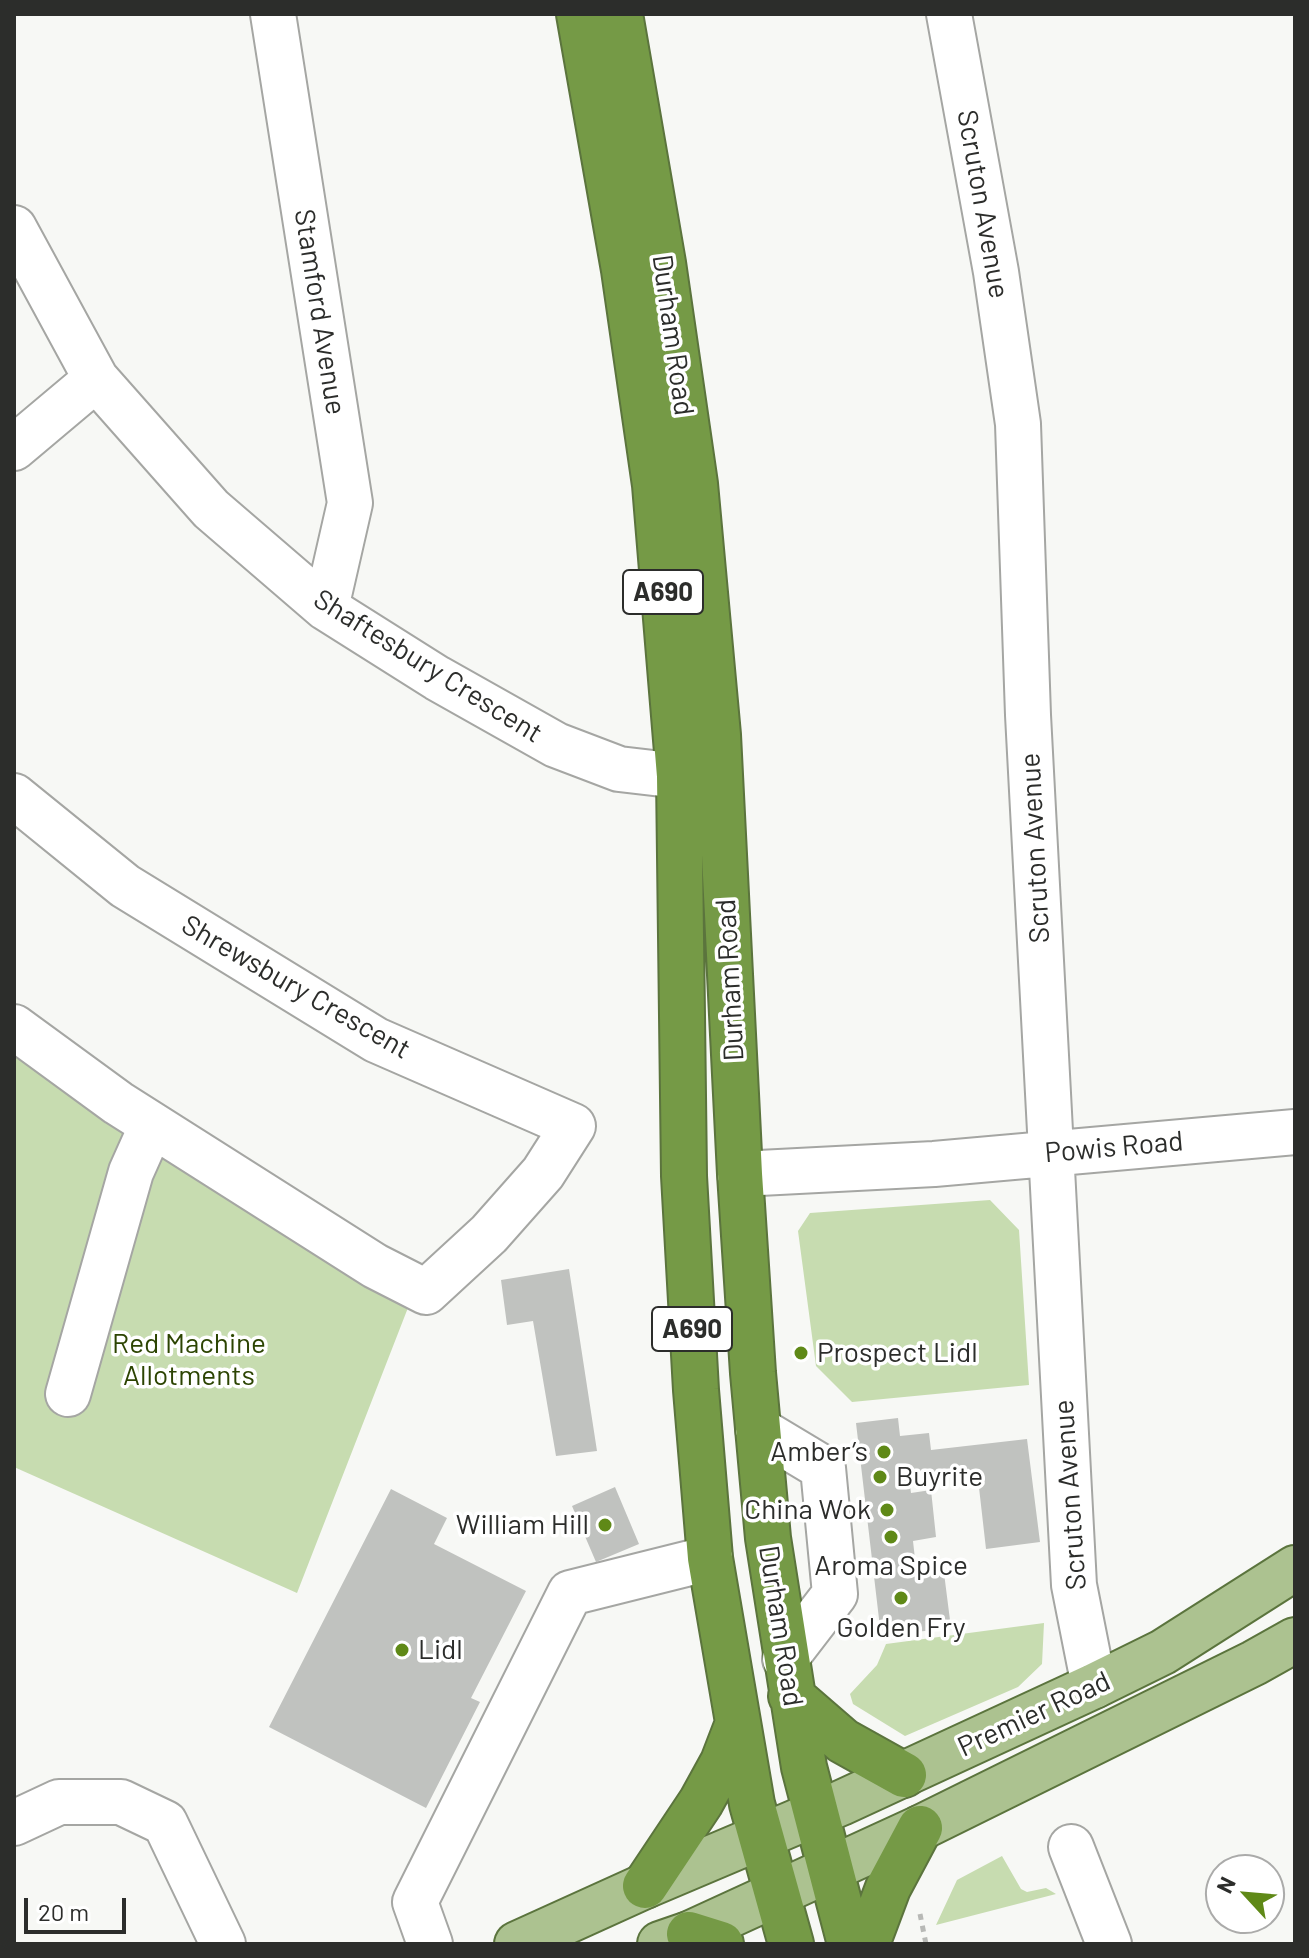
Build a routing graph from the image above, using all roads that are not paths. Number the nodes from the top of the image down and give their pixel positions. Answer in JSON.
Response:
{"nodes":[{"id":1,"x":273,"y":14,"type":"edge"},
{"id":2,"x":579,"y":14,"type":"edge"},
{"id":3,"x":620,"y":14,"type":"edge"},
{"id":4,"x":949,"y":14,"type":"edge"},
{"id":5,"x":14,"y":228,"type":"edge"},
{"id":6,"x":96,"y":379,"type":"junction"},
{"id":7,"x":14,"y":448,"type":"edge"},
{"id":8,"x":326,"y":608,"type":"junction"},
{"id":9,"x":679,"y":776,"type":"junction"},
{"id":10,"x":14,"y":796,"type":"edge"},
{"id":11,"x":14,"y":1027,"type":"edge"},
{"id":12,"x":152,"y":1125,"type":"junction"},
{"id":13,"x":1295,"y":1132,"type":"edge"},
{"id":14,"x":1050,"y":1152,"type":"junction"},
{"id":15,"x":740,"y":1174,"type":"junction"},
{"id":16,"x":684,"y":1176,"type":"junction"},
{"id":17,"x":68,"y":1394,"type":"dead end"},
{"id":18,"x":758,"y":1429,"type":"junction"},
{"id":19,"x":710,"y":1558,"type":"junction"},
{"id":20,"x":1295,"y":1568,"type":"edge"},
{"id":21,"x":1295,"y":1640,"type":"edge"},
{"id":22,"x":788,"y":1677,"type":"junction"},
{"id":23,"x":1094,"y":1686,"type":"junction"},
{"id":24,"x":738,"y":1723,"type":"junction"},
{"id":25,"x":904,"y":1775,"type":"junction"},
{"id":26,"x":815,"y":1813,"type":"junction"},
{"id":27,"x":14,"y":1823,"type":"edge"},
{"id":28,"x":920,"y":1828,"type":"junction"},
{"id":29,"x":760,"y":1837,"type":"junction"},
{"id":30,"x":1071,"y":1847,"type":"dead end"},
{"id":31,"x":830,"y":1868,"type":"junction"},
{"id":32,"x":645,"y":1886,"type":"junction"},
{"id":33,"x":777,"y":1894,"type":"junction"},
{"id":34,"x":690,"y":1941,"type":"edge"},
{"id":35,"x":223,"y":1944,"type":"edge"},
{"id":36,"x":430,"y":1944,"type":"edge"},
{"id":37,"x":517,"y":1944,"type":"edge"},
{"id":38,"x":791,"y":1944,"type":"edge"},
{"id":39,"x":850,"y":1944,"type":"edge"},
{"id":40,"x":867,"y":1944,"type":"edge"},
{"id":41,"x":1109,"y":1944,"type":"edge"}],
"edges":[{"from":1,"to":8,"type":"street","name":"Stamford Avenue"},
{"from":2,"to":9,"type":"highway","name":"Durham Road","number":"A690"},
{"from":3,"to":15,"type":"highway","name":"Durham Road","number":"A690"},
{"from":4,"to":14,"type":"street","name":"Scruton Avenue"},
{"from":5,"to":6,"type":"street","name":"Shaftesbury Crescent"},
{"from":6,"to":7,"type":"street"},
{"from":6,"to":8,"type":"street","name":"Shaftesbury Crescent"},
{"from":8,"to":9,"type":"street","name":"Shaftesbury Crescent"},
{"from":9,"to":16,"type":"highway","name":"Durham Road","number":"A690"},
{"from":10,"to":12,"type":"street","name":"Shrewsbury Crescent"},
{"from":11,"to":12,"type":"street"},
{"from":12,"to":17,"type":"street"},
{"from":13,"to":14,"type":"street","name":"Powis Road"},
{"from":14,"to":15,"type":"street","name":"Powis Road"},
{"from":14,"to":23,"type":"street","name":"Scruton Avenue"},
{"from":15,"to":16,"type":"highway"},
{"from":15,"to":18,"type":"highway","name":"Durham Road","number":"A690"},
{"from":16,"to":19,"type":"highway","name":"Durham Road","number":"A690"},
{"from":18,"to":22,"type":"highway","name":"Durham Road","number":"A690"},
{"from":18,"to":22,"type":"street"},
{"from":19,"to":24,"type":"highway","name":"Durham Road","number":"A690"},
{"from":19,"to":36,"type":"street"},
{"from":20,"to":23,"type":"main road","name":"Premier Road"},
{"from":21,"to":28,"type":"main road","name":"Premier Road"},
{"from":22,"to":25,"type":"highway"},
{"from":22,"to":26,"type":"highway","name":"Durham Road","number":"A690"},
{"from":23,"to":25,"type":"main road","name":"Premier Road"},
{"from":24,"to":29,"type":"highway","name":"Durham Road","number":"A690"},
{"from":24,"to":32,"type":"highway"},
{"from":25,"to":26,"type":"main road","name":"Premier Road"},
{"from":26,"to":29,"type":"main road","name":"Premier Road"},
{"from":26,"to":31,"type":"highway","name":"Durham Road","number":"A690"},
{"from":27,"to":35,"type":"street"},
{"from":28,"to":31,"type":"main road","name":"Premier Road"},
{"from":28,"to":40,"type":"highway"},
{"from":29,"to":32,"type":"main road","name":"Premier Road"},
{"from":29,"to":33,"type":"highway","name":"Durham Road","number":"A690"},
{"from":30,"to":41,"type":"street"},
{"from":31,"to":33,"type":"main road","name":"Premier Road"},
{"from":31,"to":39,"type":"highway","name":"Durham Road","number":"A690"},
{"from":32,"to":37,"type":"main road","name":"Premier Road"},
{"from":33,"to":34,"type":"main road","name":"Premier Road"},
{"from":33,"to":38,"type":"highway","name":"Durham Road","number":"A690"}]}
